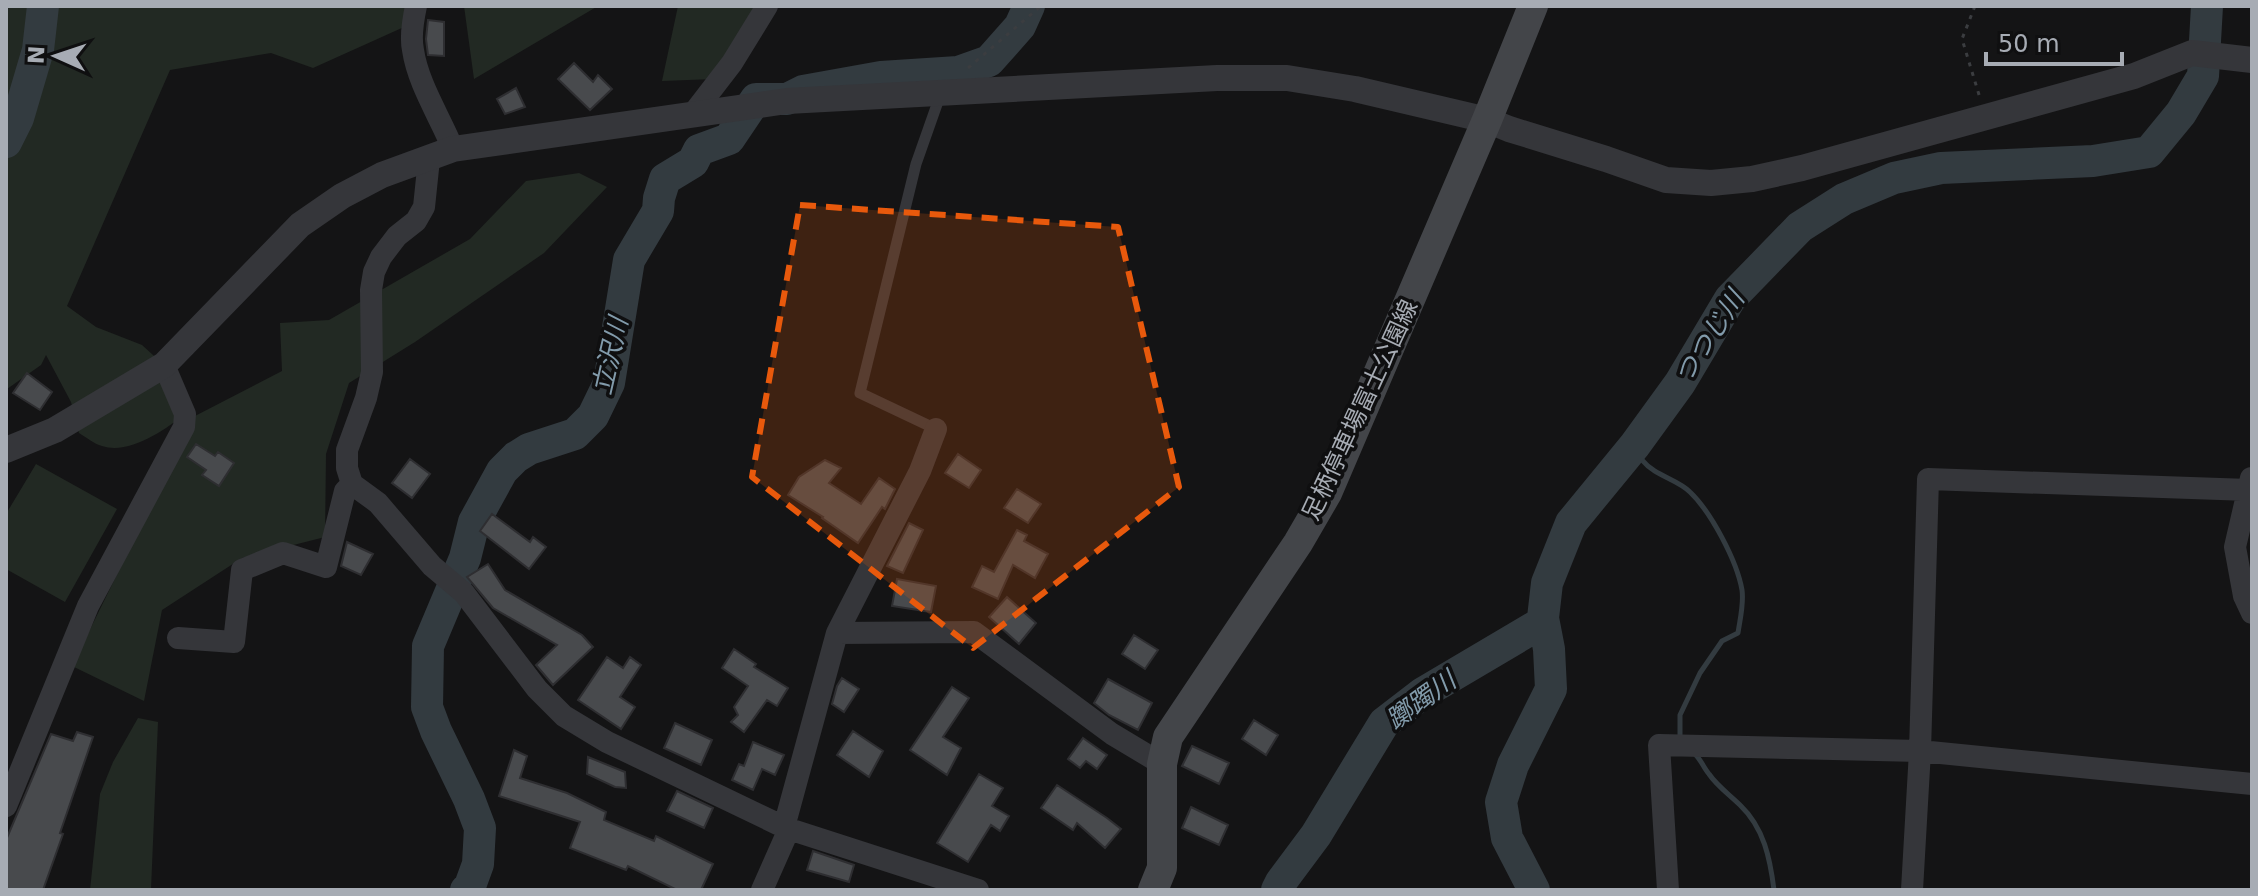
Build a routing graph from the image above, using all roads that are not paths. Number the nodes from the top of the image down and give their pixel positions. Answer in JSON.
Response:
{"nodes":[{"id":1,"x":416,"y":6,"type":"edge"},
{"id":2,"x":767,"y":6,"type":"edge"},
{"id":3,"x":1533,"y":6,"type":"edge"},
{"id":4,"x":2252,"y":60,"type":"edge"},
{"id":5,"x":941,"y":92,"type":"junction"},
{"id":6,"x":692,"y":115,"type":"junction"},
{"id":7,"x":1487,"y":120,"type":"junction"},
{"id":8,"x":453,"y":149,"type":"junction"},
{"id":9,"x":429,"y":159,"type":"junction"},
{"id":10,"x":164,"y":365,"type":"junction"},
{"id":11,"x":936,"y":429,"type":"joint"},
{"id":12,"x":6,"y":450,"type":"edge"},
{"id":13,"x":2250,"y":483,"type":"edge"},
{"id":14,"x":352,"y":484,"type":"junction"},
{"id":15,"x":2252,"y":613,"type":"edge"},
{"id":16,"x":837,"y":633,"type":"junction"},
{"id":17,"x":178,"y":638,"type":"dead end"},
{"id":18,"x":1920,"y":751,"type":"junction"},
{"id":19,"x":1162,"y":764,"type":"junction"},
{"id":20,"x":2252,"y":784,"type":"edge"},
{"id":21,"x":6,"y":806,"type":"edge"},
{"id":22,"x":786,"y":828,"type":"junction"},
{"id":23,"x":762,"y":890,"type":"edge"},
{"id":24,"x":978,"y":890,"type":"edge"},
{"id":25,"x":1153,"y":890,"type":"edge"},
{"id":26,"x":1668,"y":890,"type":"edge"},
{"id":27,"x":1912,"y":890,"type":"edge"}],
"edges":[{"from":1,"to":8,"type":"street"},
{"from":2,"to":6,"type":"street"},
{"from":3,"to":7,"type":"main road","name":"足柄停車場富士公園線"},
{"from":4,"to":7,"type":"street"},
{"from":5,"to":6,"type":"street"},
{"from":5,"to":7,"type":"street"},
{"from":5,"to":11,"type":"lane"},
{"from":6,"to":8,"type":"street"},
{"from":7,"to":19,"type":"main road","name":"足柄停車場富士公園線"},
{"from":8,"to":9,"type":"street"},
{"from":9,"to":10,"type":"street"},
{"from":9,"to":14,"type":"street"},
{"from":10,"to":12,"type":"street"},
{"from":10,"to":21,"type":"street"},
{"from":11,"to":16,"type":"street"},
{"from":13,"to":15,"type":"street"},
{"from":13,"to":18,"type":"street"},
{"from":14,"to":17,"type":"street"},
{"from":14,"to":22,"type":"street"},
{"from":16,"to":19,"type":"street"},
{"from":16,"to":22,"type":"street"},
{"from":18,"to":20,"type":"street"},
{"from":18,"to":26,"type":"street"},
{"from":18,"to":27,"type":"street"},
{"from":19,"to":25,"type":"main road","name":"足柄停車場富士公園線"},
{"from":22,"to":23,"type":"street"},
{"from":22,"to":24,"type":"street"}]}
